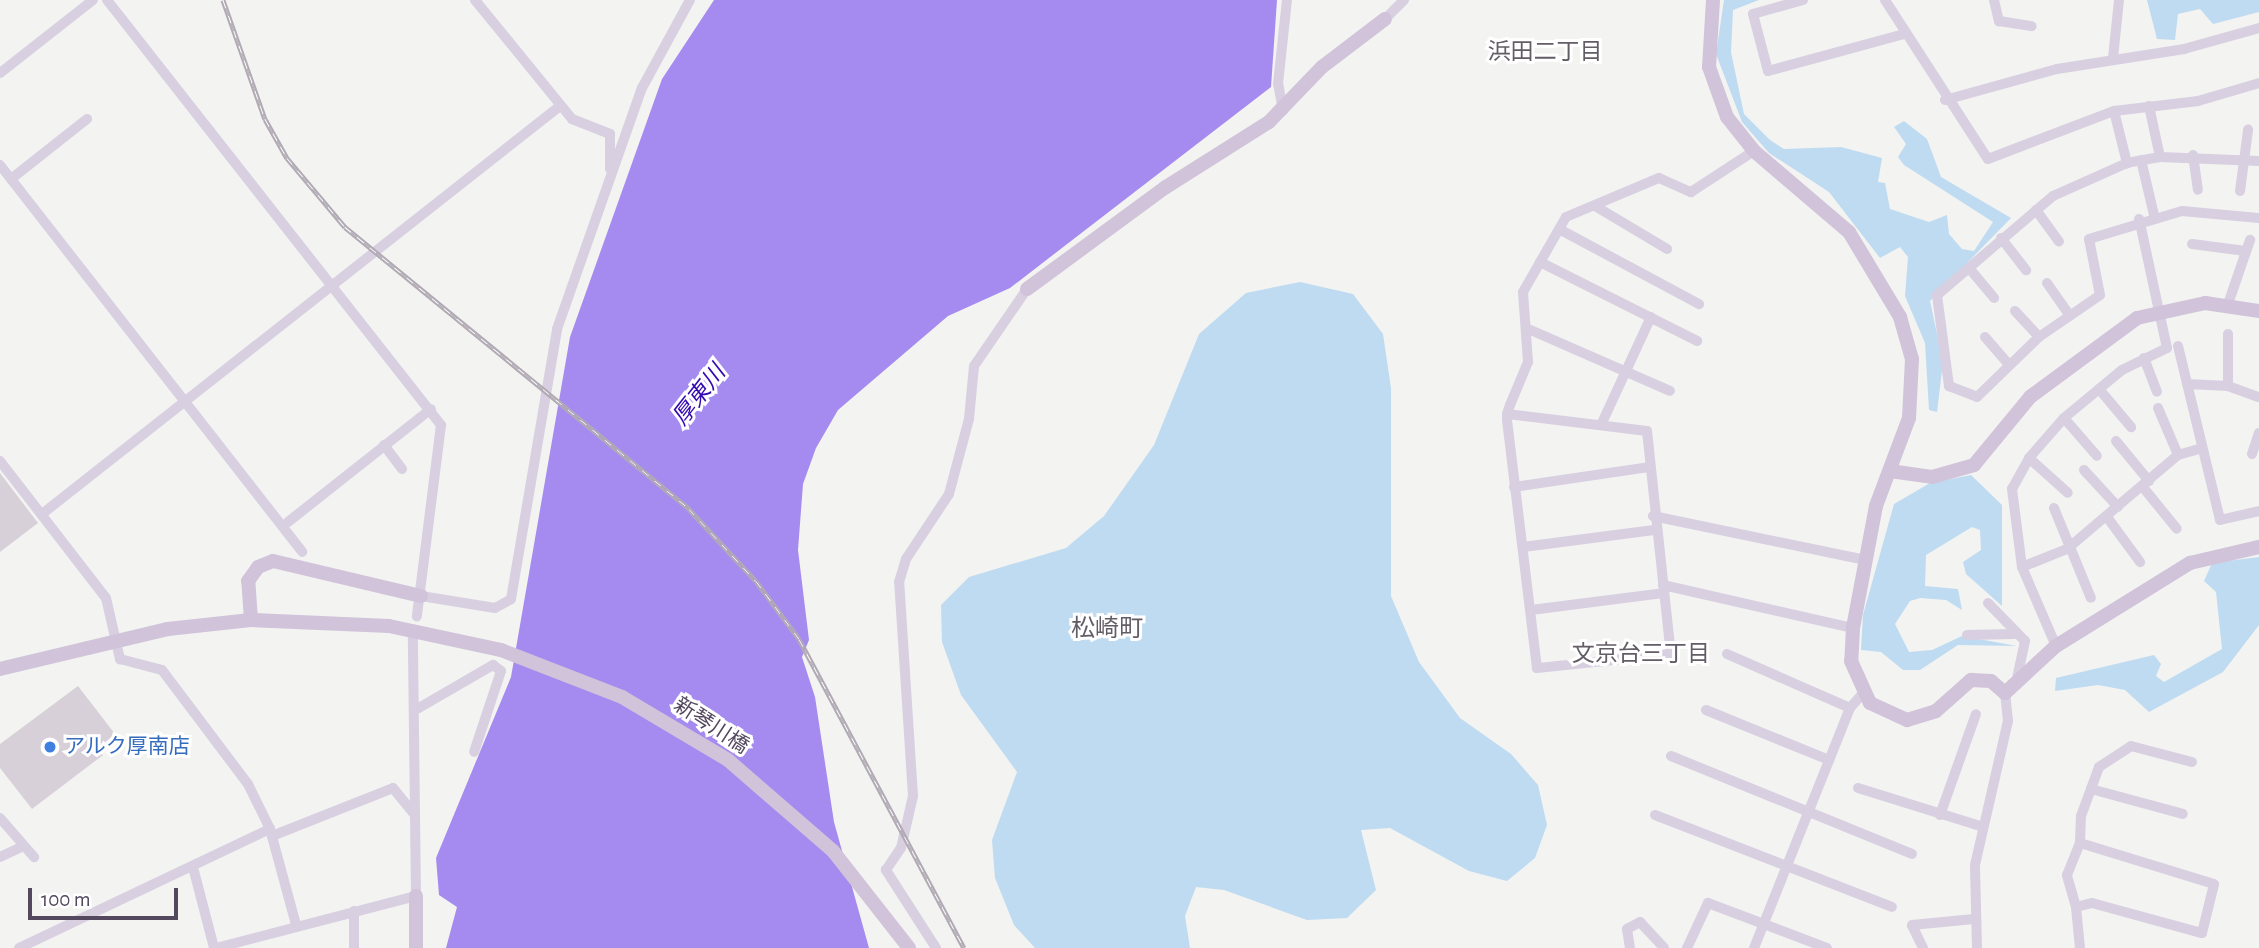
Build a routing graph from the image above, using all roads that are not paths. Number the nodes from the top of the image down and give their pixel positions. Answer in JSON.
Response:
{"nodes":[{"id":1,"x":93,"y":0,"type":"edge"},
{"id":2,"x":107,"y":0,"type":"edge"},
{"id":3,"x":475,"y":0,"type":"edge"},
{"id":4,"x":690,"y":0,"type":"edge"},
{"id":5,"x":1287,"y":0,"type":"edge"},
{"id":6,"x":1404,"y":0,"type":"edge"},
{"id":7,"x":1713,"y":0,"type":"edge"},
{"id":8,"x":1803,"y":0,"type":"edge"},
{"id":9,"x":1885,"y":0,"type":"edge"},
{"id":10,"x":1994,"y":0,"type":"edge"},
{"id":11,"x":2119,"y":0,"type":"edge"},
{"id":12,"x":1385,"y":19,"type":"joint"},
{"id":13,"x":2032,"y":26,"type":"dead end"},
{"id":14,"x":2259,"y":28,"type":"edge"},
{"id":15,"x":1904,"y":34,"type":"junction"},
{"id":16,"x":2113,"y":58,"type":"junction"},
{"id":17,"x":0,"y":74,"type":"edge"},
{"id":18,"x":2259,"y":83,"type":"edge"},
{"id":19,"x":1945,"y":100,"type":"junction"},
{"id":20,"x":560,"y":106,"type":"junction"},
{"id":21,"x":2149,"y":106,"type":"junction"},
{"id":22,"x":1283,"y":111,"type":"junction"},
{"id":23,"x":2114,"y":111,"type":"junction"},
{"id":24,"x":87,"y":119,"type":"dead end"},
{"id":25,"x":2248,"y":130,"type":"dead end"},
{"id":26,"x":1754,"y":151,"type":"junction"},
{"id":27,"x":2193,"y":155,"type":"junction"},
{"id":28,"x":2160,"y":157,"type":"junction"},
{"id":29,"x":2243,"y":158,"type":"junction"},
{"id":30,"x":2141,"y":160,"type":"junction"},
{"id":31,"x":2259,"y":161,"type":"edge"},
{"id":32,"x":2127,"y":163,"type":"junction"},
{"id":33,"x":0,"y":165,"type":"edge"},
{"id":34,"x":611,"y":176,"type":"junction"},
{"id":35,"x":12,"y":179,"type":"junction"},
{"id":36,"x":2198,"y":190,"type":"dead end"},
{"id":37,"x":2240,"y":191,"type":"dead end"},
{"id":38,"x":1595,"y":206,"type":"junction"},
{"id":39,"x":2036,"y":210,"type":"junction"},
{"id":40,"x":2154,"y":215,"type":"junction"},
{"id":41,"x":2259,"y":218,"type":"edge"},
{"id":42,"x":2139,"y":219,"type":"junction"},
{"id":43,"x":1559,"y":229,"type":"junction"},
{"id":44,"x":2001,"y":239,"type":"junction"},
{"id":45,"x":2250,"y":240,"type":"dead end"},
{"id":46,"x":2059,"y":242,"type":"dead end"},
{"id":47,"x":2192,"y":244,"type":"dead end"},
{"id":48,"x":1667,"y":249,"type":"dead end"},
{"id":49,"x":2246,"y":251,"type":"junction"},
{"id":50,"x":1540,"y":262,"type":"junction"},
{"id":51,"x":1969,"y":268,"type":"junction"},
{"id":52,"x":2026,"y":270,"type":"dead end"},
{"id":53,"x":2047,"y":284,"type":"dead end"},
{"id":54,"x":334,"y":286,"type":"junction"},
{"id":55,"x":1027,"y":289,"type":"joint"},
{"id":56,"x":1994,"y":298,"type":"dead end"},
{"id":57,"x":1699,"y":304,"type":"dead end"},
{"id":58,"x":2228,"y":304,"type":"junction"},
{"id":59,"x":2015,"y":311,"type":"dead end"},
{"id":60,"x":2160,"y":311,"type":"junction"},
{"id":61,"x":2259,"y":311,"type":"edge"},
{"id":62,"x":2069,"y":314,"type":"junction"},
{"id":63,"x":1651,"y":317,"type":"junction"},
{"id":64,"x":1526,"y":328,"type":"junction"},
{"id":65,"x":2228,"y":334,"type":"dead end"},
{"id":66,"x":1984,"y":337,"type":"dead end"},
{"id":67,"x":2039,"y":337,"type":"junction"},
{"id":68,"x":1697,"y":341,"type":"dead end"},
{"id":69,"x":2178,"y":346,"type":"dead end"},
{"id":70,"x":2144,"y":358,"type":"junction"},
{"id":71,"x":2009,"y":365,"type":"junction"},
{"id":72,"x":1625,"y":370,"type":"junction"},
{"id":73,"x":2188,"y":384,"type":"junction"},
{"id":74,"x":2228,"y":386,"type":"junction"},
{"id":75,"x":2099,"y":389,"type":"junction"},
{"id":76,"x":1670,"y":391,"type":"dead end"},
{"id":77,"x":2157,"y":392,"type":"dead end"},
{"id":78,"x":2259,"y":397,"type":"edge"},
{"id":79,"x":186,"y":402,"type":"junction"},
{"id":80,"x":2158,"y":408,"type":"dead end"},
{"id":81,"x":431,"y":409,"type":"junction"},
{"id":82,"x":1507,"y":414,"type":"junction"},
{"id":83,"x":2064,"y":418,"type":"junction"},
{"id":84,"x":1601,"y":425,"type":"junction"},
{"id":85,"x":2131,"y":427,"type":"dead end"},
{"id":86,"x":2259,"y":433,"type":"edge"},
{"id":87,"x":2116,"y":440,"type":"dead end"},
{"id":88,"x":384,"y":445,"type":"junction"},
{"id":89,"x":2202,"y":448,"type":"junction"},
{"id":90,"x":2252,"y":454,"type":"dead end"},
{"id":91,"x":2178,"y":455,"type":"junction"},
{"id":92,"x":2097,"y":456,"type":"dead end"},
{"id":93,"x":2028,"y":458,"type":"junction"},
{"id":94,"x":0,"y":461,"type":"edge"},
{"id":95,"x":1649,"y":467,"type":"junction"},
{"id":96,"x":402,"y":469,"type":"dead end"},
{"id":97,"x":2084,"y":470,"type":"dead end"},
{"id":98,"x":1890,"y":471,"type":"junction"},
{"id":99,"x":2146,"y":483,"type":"junction"},
{"id":100,"x":1514,"y":487,"type":"junction"},
{"id":101,"x":2068,"y":493,"type":"dead end"},
{"id":102,"x":2118,"y":507,"type":"junction"},
{"id":103,"x":2054,"y":508,"type":"dead end"},
{"id":104,"x":2259,"y":510,"type":"edge"},
{"id":105,"x":42,"y":514,"type":"junction"},
{"id":106,"x":1653,"y":516,"type":"junction"},
{"id":107,"x":2107,"y":517,"type":"junction"},
{"id":108,"x":288,"y":522,"type":"dead end"},
{"id":109,"x":2177,"y":529,"type":"dead end"},
{"id":110,"x":1654,"y":530,"type":"junction"},
{"id":111,"x":1523,"y":547,"type":"junction"},
{"id":112,"x":2259,"y":547,"type":"edge"},
{"id":113,"x":2067,"y":549,"type":"junction"},
{"id":114,"x":302,"y":551,"type":"dead end"},
{"id":115,"x":1866,"y":560,"type":"junction"},
{"id":116,"x":2140,"y":562,"type":"dead end"},
{"id":117,"x":2022,"y":567,"type":"junction"},
{"id":118,"x":1663,"y":589,"type":"junction"},
{"id":119,"x":421,"y":596,"type":"junction"},
{"id":120,"x":2091,"y":598,"type":"dead end"},
{"id":121,"x":1988,"y":603,"type":"dead end"},
{"id":122,"x":1531,"y":610,"type":"junction"},
{"id":123,"x":417,"y":616,"type":"dead end"},
{"id":124,"x":251,"y":620,"type":"junction"},
{"id":125,"x":1853,"y":628,"type":"junction"},
{"id":126,"x":2014,"y":634,"type":"junction"},
{"id":127,"x":1967,"y":635,"type":"dead end"},
{"id":128,"x":413,"y":638,"type":"dead end"},
{"id":129,"x":116,"y":640,"type":"junction"},
{"id":130,"x":2056,"y":646,"type":"junction"},
{"id":131,"x":1727,"y":654,"type":"dead end"},
{"id":132,"x":0,"y":669,"type":"edge"},
{"id":133,"x":2010,"y":688,"type":"junction"},
{"id":134,"x":1863,"y":693,"type":"junction"},
{"id":135,"x":1850,"y":708,"type":"junction"},
{"id":136,"x":417,"y":709,"type":"junction"},
{"id":137,"x":1706,"y":710,"type":"dead end"},
{"id":138,"x":1976,"y":714,"type":"dead end"},
{"id":139,"x":474,"y":752,"type":"dead end"},
{"id":140,"x":1671,"y":756,"type":"dead end"},
{"id":141,"x":1829,"y":760,"type":"junction"},
{"id":142,"x":2192,"y":762,"type":"dead end"},
{"id":143,"x":1858,"y":788,"type":"dead end"},
{"id":144,"x":2091,"y":789,"type":"junction"},
{"id":145,"x":1808,"y":811,"type":"junction"},
{"id":146,"x":413,"y":814,"type":"junction"},
{"id":147,"x":2183,"y":814,"type":"dead end"},
{"id":148,"x":1655,"y":815,"type":"dead end"},
{"id":149,"x":1940,"y":815,"type":"junction"},
{"id":150,"x":0,"y":818,"type":"edge"},
{"id":151,"x":1980,"y":826,"type":"junction"},
{"id":152,"x":271,"y":832,"type":"junction"},
{"id":153,"x":2080,"y":843,"type":"junction"},
{"id":154,"x":24,"y":846,"type":"junction"},
{"id":155,"x":1912,"y":854,"type":"dead end"},
{"id":156,"x":0,"y":857,"type":"edge"},
{"id":157,"x":34,"y":857,"type":"dead end"},
{"id":158,"x":1787,"y":865,"type":"junction"},
{"id":159,"x":194,"y":871,"type":"dead end"},
{"id":160,"x":416,"y":895,"type":"junction"},
{"id":161,"x":1892,"y":907,"type":"dead end"},
{"id":162,"x":2076,"y":907,"type":"junction"},
{"id":163,"x":354,"y":911,"type":"junction"},
{"id":164,"x":1974,"y":919,"type":"junction"},
{"id":165,"x":1764,"y":923,"type":"junction"},
{"id":166,"x":296,"y":925,"type":"junction"},
{"id":167,"x":235,"y":945,"type":"edge"},
{"id":168,"x":19,"y":948,"type":"edge"},
{"id":169,"x":215,"y":948,"type":"edge"},
{"id":170,"x":354,"y":948,"type":"edge"},
{"id":171,"x":416,"y":948,"type":"edge"},
{"id":172,"x":909,"y":948,"type":"edge"},
{"id":173,"x":936,"y":948,"type":"edge"},
{"id":174,"x":1630,"y":948,"type":"edge"},
{"id":175,"x":1664,"y":948,"type":"edge"},
{"id":176,"x":1687,"y":948,"type":"edge"},
{"id":177,"x":1754,"y":948,"type":"edge"},
{"id":178,"x":1827,"y":948,"type":"edge"},
{"id":179,"x":1923,"y":948,"type":"edge"},
{"id":180,"x":1977,"y":948,"type":"edge"},
{"id":181,"x":2081,"y":948,"type":"edge"}],
"edges":[{"from":1,"to":17,"type":"street"},
{"from":2,"to":54,"type":"street"},
{"from":3,"to":20,"type":"street"},
{"from":4,"to":34,"type":"street"},
{"from":5,"to":22,"type":"street"},
{"from":6,"to":12,"type":"street"},
{"from":7,"to":26,"type":"street"},
{"from":8,"to":15,"type":"street"},
{"from":9,"to":15,"type":"street"},
{"from":10,"to":13,"type":"street"},
{"from":11,"to":16,"type":"street"},
{"from":12,"to":22,"type":"street"},
{"from":14,"to":16,"type":"street"},
{"from":15,"to":19,"type":"street"},
{"from":16,"to":19,"type":"street"},
{"from":18,"to":21,"type":"street"},
{"from":19,"to":23,"type":"street"},
{"from":20,"to":34,"type":"street"},
{"from":20,"to":54,"type":"street"},
{"from":21,"to":23,"type":"street"},
{"from":21,"to":28,"type":"street"},
{"from":22,"to":55,"type":"street"},
{"from":23,"to":32,"type":"street"},
{"from":24,"to":35,"type":"street"},
{"from":25,"to":29,"type":"street"},
{"from":26,"to":38,"type":"street"},
{"from":26,"to":98,"type":"street"},
{"from":27,"to":28,"type":"street"},
{"from":27,"to":29,"type":"street"},
{"from":27,"to":36,"type":"street"},
{"from":28,"to":30,"type":"street"},
{"from":29,"to":31,"type":"street"},
{"from":29,"to":37,"type":"street"},
{"from":30,"to":32,"type":"street"},
{"from":30,"to":40,"type":"street"},
{"from":32,"to":39,"type":"street"},
{"from":33,"to":35,"type":"street"},
{"from":34,"to":119,"type":"street"},
{"from":35,"to":79,"type":"street"},
{"from":38,"to":43,"type":"street"},
{"from":38,"to":48,"type":"street"},
{"from":39,"to":44,"type":"street"},
{"from":39,"to":46,"type":"street"},
{"from":40,"to":41,"type":"street"},
{"from":40,"to":42,"type":"street"},
{"from":42,"to":60,"type":"street"},
{"from":42,"to":62,"type":"street"},
{"from":43,"to":50,"type":"street"},
{"from":43,"to":57,"type":"street"},
{"from":44,"to":51,"type":"street"},
{"from":44,"to":52,"type":"street"},
{"from":45,"to":49,"type":"street"},
{"from":47,"to":49,"type":"street"},
{"from":49,"to":58,"type":"street"},
{"from":50,"to":63,"type":"street"},
{"from":50,"to":64,"type":"street"},
{"from":51,"to":56,"type":"street"},
{"from":51,"to":71,"type":"street"},
{"from":53,"to":62,"type":"street"},
{"from":54,"to":79,"type":"street"},
{"from":54,"to":81,"type":"street"},
{"from":55,"to":173,"type":"street"},
{"from":58,"to":60,"type":"street"},
{"from":58,"to":61,"type":"street"},
{"from":59,"to":67,"type":"street"},
{"from":60,"to":70,"type":"street"},
{"from":60,"to":98,"type":"street"},
{"from":62,"to":67,"type":"street"},
{"from":63,"to":68,"type":"street"},
{"from":63,"to":72,"type":"street"},
{"from":64,"to":72,"type":"street"},
{"from":64,"to":82,"type":"street"},
{"from":65,"to":74,"type":"street"},
{"from":66,"to":71,"type":"street"},
{"from":67,"to":71,"type":"street"},
{"from":69,"to":73,"type":"street"},
{"from":70,"to":75,"type":"street"},
{"from":70,"to":77,"type":"street"},
{"from":72,"to":76,"type":"street"},
{"from":72,"to":84,"type":"street"},
{"from":73,"to":74,"type":"street"},
{"from":73,"to":89,"type":"street"},
{"from":74,"to":78,"type":"street"},
{"from":75,"to":83,"type":"street"},
{"from":75,"to":85,"type":"street"},
{"from":79,"to":105,"type":"street"},
{"from":79,"to":114,"type":"street"},
{"from":80,"to":91,"type":"street"},
{"from":81,"to":88,"type":"street"},
{"from":81,"to":119,"type":"street"},
{"from":82,"to":84,"type":"street"},
{"from":82,"to":100,"type":"street"},
{"from":83,"to":92,"type":"street"},
{"from":83,"to":93,"type":"street"},
{"from":84,"to":95,"type":"street"},
{"from":86,"to":90,"type":"street"},
{"from":87,"to":99,"type":"street"},
{"from":88,"to":96,"type":"street"},
{"from":88,"to":108,"type":"street"},
{"from":89,"to":91,"type":"street"},
{"from":89,"to":104,"type":"street"},
{"from":91,"to":99,"type":"street"},
{"from":93,"to":101,"type":"street"},
{"from":93,"to":117,"type":"street"},
{"from":94,"to":105,"type":"street"},
{"from":95,"to":100,"type":"street"},
{"from":95,"to":106,"type":"street"},
{"from":97,"to":102,"type":"street"},
{"from":98,"to":115,"type":"street"},
{"from":99,"to":102,"type":"street"},
{"from":99,"to":109,"type":"street"},
{"from":100,"to":111,"type":"street"},
{"from":102,"to":107,"type":"street"},
{"from":103,"to":113,"type":"street"},
{"from":105,"to":129,"type":"street"},
{"from":106,"to":110,"type":"street"},
{"from":106,"to":115,"type":"street"},
{"from":107,"to":113,"type":"street"},
{"from":107,"to":116,"type":"street"},
{"from":110,"to":111,"type":"street"},
{"from":110,"to":118,"type":"street"},
{"from":111,"to":122,"type":"street"},
{"from":112,"to":130,"type":"street"},
{"from":113,"to":117,"type":"street"},
{"from":113,"to":120,"type":"street"},
{"from":115,"to":125,"type":"street"},
{"from":117,"to":130,"type":"street"},
{"from":118,"to":122,"type":"street"},
{"from":118,"to":122,"type":"street"},
{"from":118,"to":125,"type":"street"},
{"from":119,"to":123,"type":"street"},
{"from":119,"to":124,"type":"street"},
{"from":121,"to":126,"type":"street"},
{"from":124,"to":129,"type":"street","name":"新琴川橋"},
{"from":124,"to":172,"type":"street","name":"新琴川橋"},
{"from":125,"to":134,"type":"street"},
{"from":126,"to":127,"type":"street"},
{"from":126,"to":133,"type":"street"},
{"from":128,"to":136,"type":"street"},
{"from":129,"to":132,"type":"street","name":"新琴川橋"},
{"from":129,"to":152,"type":"street"},
{"from":130,"to":133,"type":"street"},
{"from":131,"to":135,"type":"street"},
{"from":133,"to":134,"type":"street"},
{"from":133,"to":151,"type":"street"},
{"from":134,"to":135,"type":"street"},
{"from":135,"to":141,"type":"street"},
{"from":136,"to":139,"type":"street"},
{"from":136,"to":146,"type":"street"},
{"from":137,"to":141,"type":"street"},
{"from":138,"to":149,"type":"street"},
{"from":140,"to":145,"type":"street"},
{"from":141,"to":145,"type":"street"},
{"from":142,"to":144,"type":"street"},
{"from":143,"to":149,"type":"street"},
{"from":144,"to":147,"type":"street"},
{"from":144,"to":153,"type":"street"},
{"from":145,"to":155,"type":"street"},
{"from":145,"to":158,"type":"street"},
{"from":146,"to":152,"type":"street"},
{"from":146,"to":160,"type":"street"},
{"from":148,"to":158,"type":"street"},
{"from":149,"to":151,"type":"street"},
{"from":150,"to":154,"type":"street"},
{"from":151,"to":164,"type":"street"},
{"from":152,"to":166,"type":"street"},
{"from":152,"to":168,"type":"street"},
{"from":153,"to":162,"type":"street"},
{"from":153,"to":162,"type":"street"},
{"from":154,"to":156,"type":"street"},
{"from":154,"to":157,"type":"street"},
{"from":158,"to":161,"type":"street"},
{"from":158,"to":165,"type":"street"},
{"from":159,"to":169,"type":"street"},
{"from":160,"to":163,"type":"street"},
{"from":160,"to":171,"type":"street"},
{"from":162,"to":181,"type":"street"},
{"from":163,"to":166,"type":"street"},
{"from":163,"to":170,"type":"street"},
{"from":164,"to":179,"type":"street"},
{"from":164,"to":180,"type":"street"},
{"from":165,"to":176,"type":"street"},
{"from":165,"to":177,"type":"street"},
{"from":165,"to":178,"type":"street"},
{"from":166,"to":167,"type":"street"},
{"from":167,"to":169,"type":"street"},
{"from":174,"to":175,"type":"street"}]}
